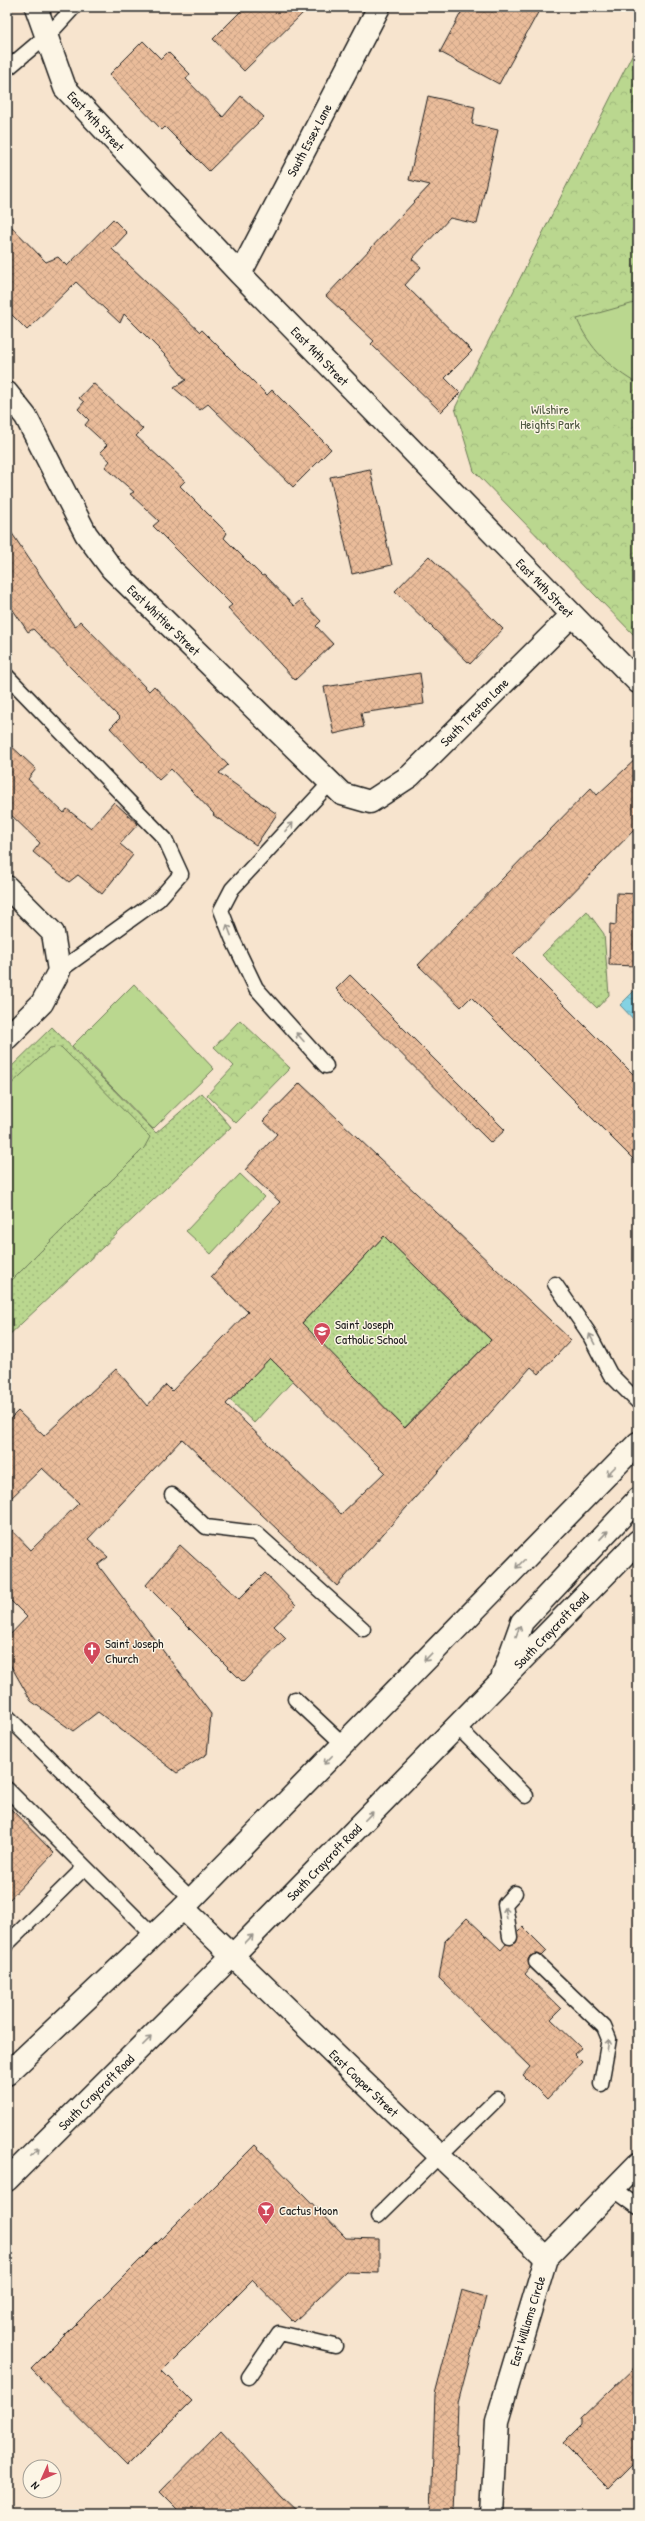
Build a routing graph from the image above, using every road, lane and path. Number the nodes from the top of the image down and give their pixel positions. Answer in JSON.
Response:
{"nodes":[{"id":1,"x":36,"y":7,"type":"edge"},
{"id":2,"x":74,"y":7,"type":"edge"},
{"id":3,"x":379,"y":7,"type":"edge"},
{"id":4,"x":46,"y":36,"type":"junction"},
{"id":5,"x":7,"y":69,"type":"edge"},
{"id":6,"x":240,"y":274,"type":"junction"},
{"id":7,"x":7,"y":392,"type":"edge"},
{"id":8,"x":572,"y":615,"type":"junction"},
{"id":9,"x":7,"y":676,"type":"edge"},
{"id":10,"x":638,"y":682,"type":"edge"},
{"id":11,"x":330,"y":783,"type":"junction"},
{"id":12,"x":370,"y":802,"type":"joint"},
{"id":13,"x":7,"y":887,"type":"edge"},
{"id":14,"x":59,"y":971,"type":"junction"},
{"id":15,"x":7,"y":1038,"type":"edge"},
{"id":16,"x":326,"y":1066,"type":"dead end"},
{"id":17,"x":555,"y":1284,"type":"dead end"},
{"id":18,"x":638,"y":1402,"type":"edge"},
{"id":19,"x":638,"y":1443,"type":"edge"},
{"id":20,"x":172,"y":1495,"type":"dead end"},
{"id":21,"x":638,"y":1499,"type":"edge"},
{"id":22,"x":638,"y":1541,"type":"edge"},
{"id":23,"x":363,"y":1629,"type":"dead end"},
{"id":24,"x":501,"y":1681,"type":"junction"},
{"id":25,"x":295,"y":1699,"type":"dead end"},
{"id":26,"x":7,"y":1716,"type":"edge"},
{"id":27,"x":457,"y":1726,"type":"junction"},
{"id":28,"x":343,"y":1744,"type":"junction"},
{"id":29,"x":7,"y":1789,"type":"edge"},
{"id":30,"x":526,"y":1796,"type":"dead end"},
{"id":31,"x":85,"y":1867,"type":"junction"},
{"id":32,"x":515,"y":1894,"type":"dead end"},
{"id":33,"x":187,"y":1903,"type":"junction"},
{"id":34,"x":153,"y":1935,"type":"junction"},
{"id":35,"x":510,"y":1936,"type":"dead end"},
{"id":36,"x":7,"y":1944,"type":"edge"},
{"id":37,"x":232,"y":1956,"type":"junction"},
{"id":38,"x":536,"y":1962,"type":"dead end"},
{"id":39,"x":7,"y":2074,"type":"edge"},
{"id":40,"x":601,"y":2084,"type":"dead end"},
{"id":41,"x":497,"y":2099,"type":"dead end"},
{"id":42,"x":440,"y":2155,"type":"junction"},
{"id":43,"x":638,"y":2164,"type":"edge"},
{"id":44,"x":7,"y":2180,"type":"edge"},
{"id":45,"x":613,"y":2189,"type":"junction"},
{"id":46,"x":638,"y":2207,"type":"edge"},
{"id":47,"x":378,"y":2216,"type":"dead end"},
{"id":48,"x":546,"y":2258,"type":"junction"},
{"id":49,"x":335,"y":2346,"type":"dead end"},
{"id":50,"x":249,"y":2377,"type":"dead end"},
{"id":51,"x":495,"y":2514,"type":"edge"}],
"edges":[{"from":1,"to":4,"type":"street","name":"East 14th Street"},
{"from":2,"to":4,"type":"lane"},
{"from":3,"to":6,"type":"street","name":"South Essex Lane"},
{"from":4,"to":5,"type":"lane"},
{"from":4,"to":6,"type":"street","name":"East 14th Street"},
{"from":6,"to":8,"type":"street","name":"East 14th Street"},
{"from":7,"to":11,"type":"street","name":"East Whittier Street"},
{"from":8,"to":10,"type":"street","name":"East 14th Street"},
{"from":8,"to":12,"type":"street","name":"South Treston Lane"},
{"from":9,"to":14,"type":"lane"},
{"from":11,"to":12,"type":"street","name":"East Whittier Street"},
{"from":16,"to":11,"type":"lane","one_way":true},
{"from":13,"to":14,"type":"street"},
{"from":14,"to":15,"type":"street"},
{"from":18,"to":17,"type":"lane","one_way":true},
{"from":19,"to":28,"type":"street","one_way":true},
{"from":20,"to":23,"type":"lane"},
{"from":24,"to":21,"type":"street","one_way":true},
{"from":22,"to":24,"type":"street","name":"South Craycroft Road"},
{"from":24,"to":27,"type":"street","name":"South Craycroft Road"},
{"from":25,"to":28,"type":"lane"},
{"from":26,"to":33,"type":"lane"},
{"from":27,"to":30,"type":"lane"},
{"from":37,"to":27,"type":"street","name":"South Craycroft Road","one_way":true},
{"from":28,"to":33,"type":"street","one_way":true},
{"from":29,"to":31,"type":"lane"},
{"from":31,"to":34,"type":"lane"},
{"from":31,"to":36,"type":"lane"},
{"from":35,"to":32,"type":"lane","one_way":true},
{"from":33,"to":34,"type":"street"},
{"from":33,"to":37,"type":"street","name":"East Cooper Street"},
{"from":34,"to":39,"type":"street"},
{"from":37,"to":42,"type":"street","name":"East Cooper Street"},
{"from":44,"to":37,"type":"street","name":"South Craycroft Road","one_way":true},
{"from":40,"to":38,"type":"lane","one_way":true},
{"from":41,"to":42,"type":"lane"},
{"from":42,"to":47,"type":"lane"},
{"from":42,"to":48,"type":"street","name":"East Cooper Street"},
{"from":43,"to":45,"type":"street","name":"East Williams Circle"},
{"from":45,"to":46,"type":"lane"},
{"from":45,"to":48,"type":"street","name":"East Williams Circle"},
{"from":48,"to":51,"type":"street","name":"East Williams Circle"},
{"from":49,"to":50,"type":"lane"}]}
